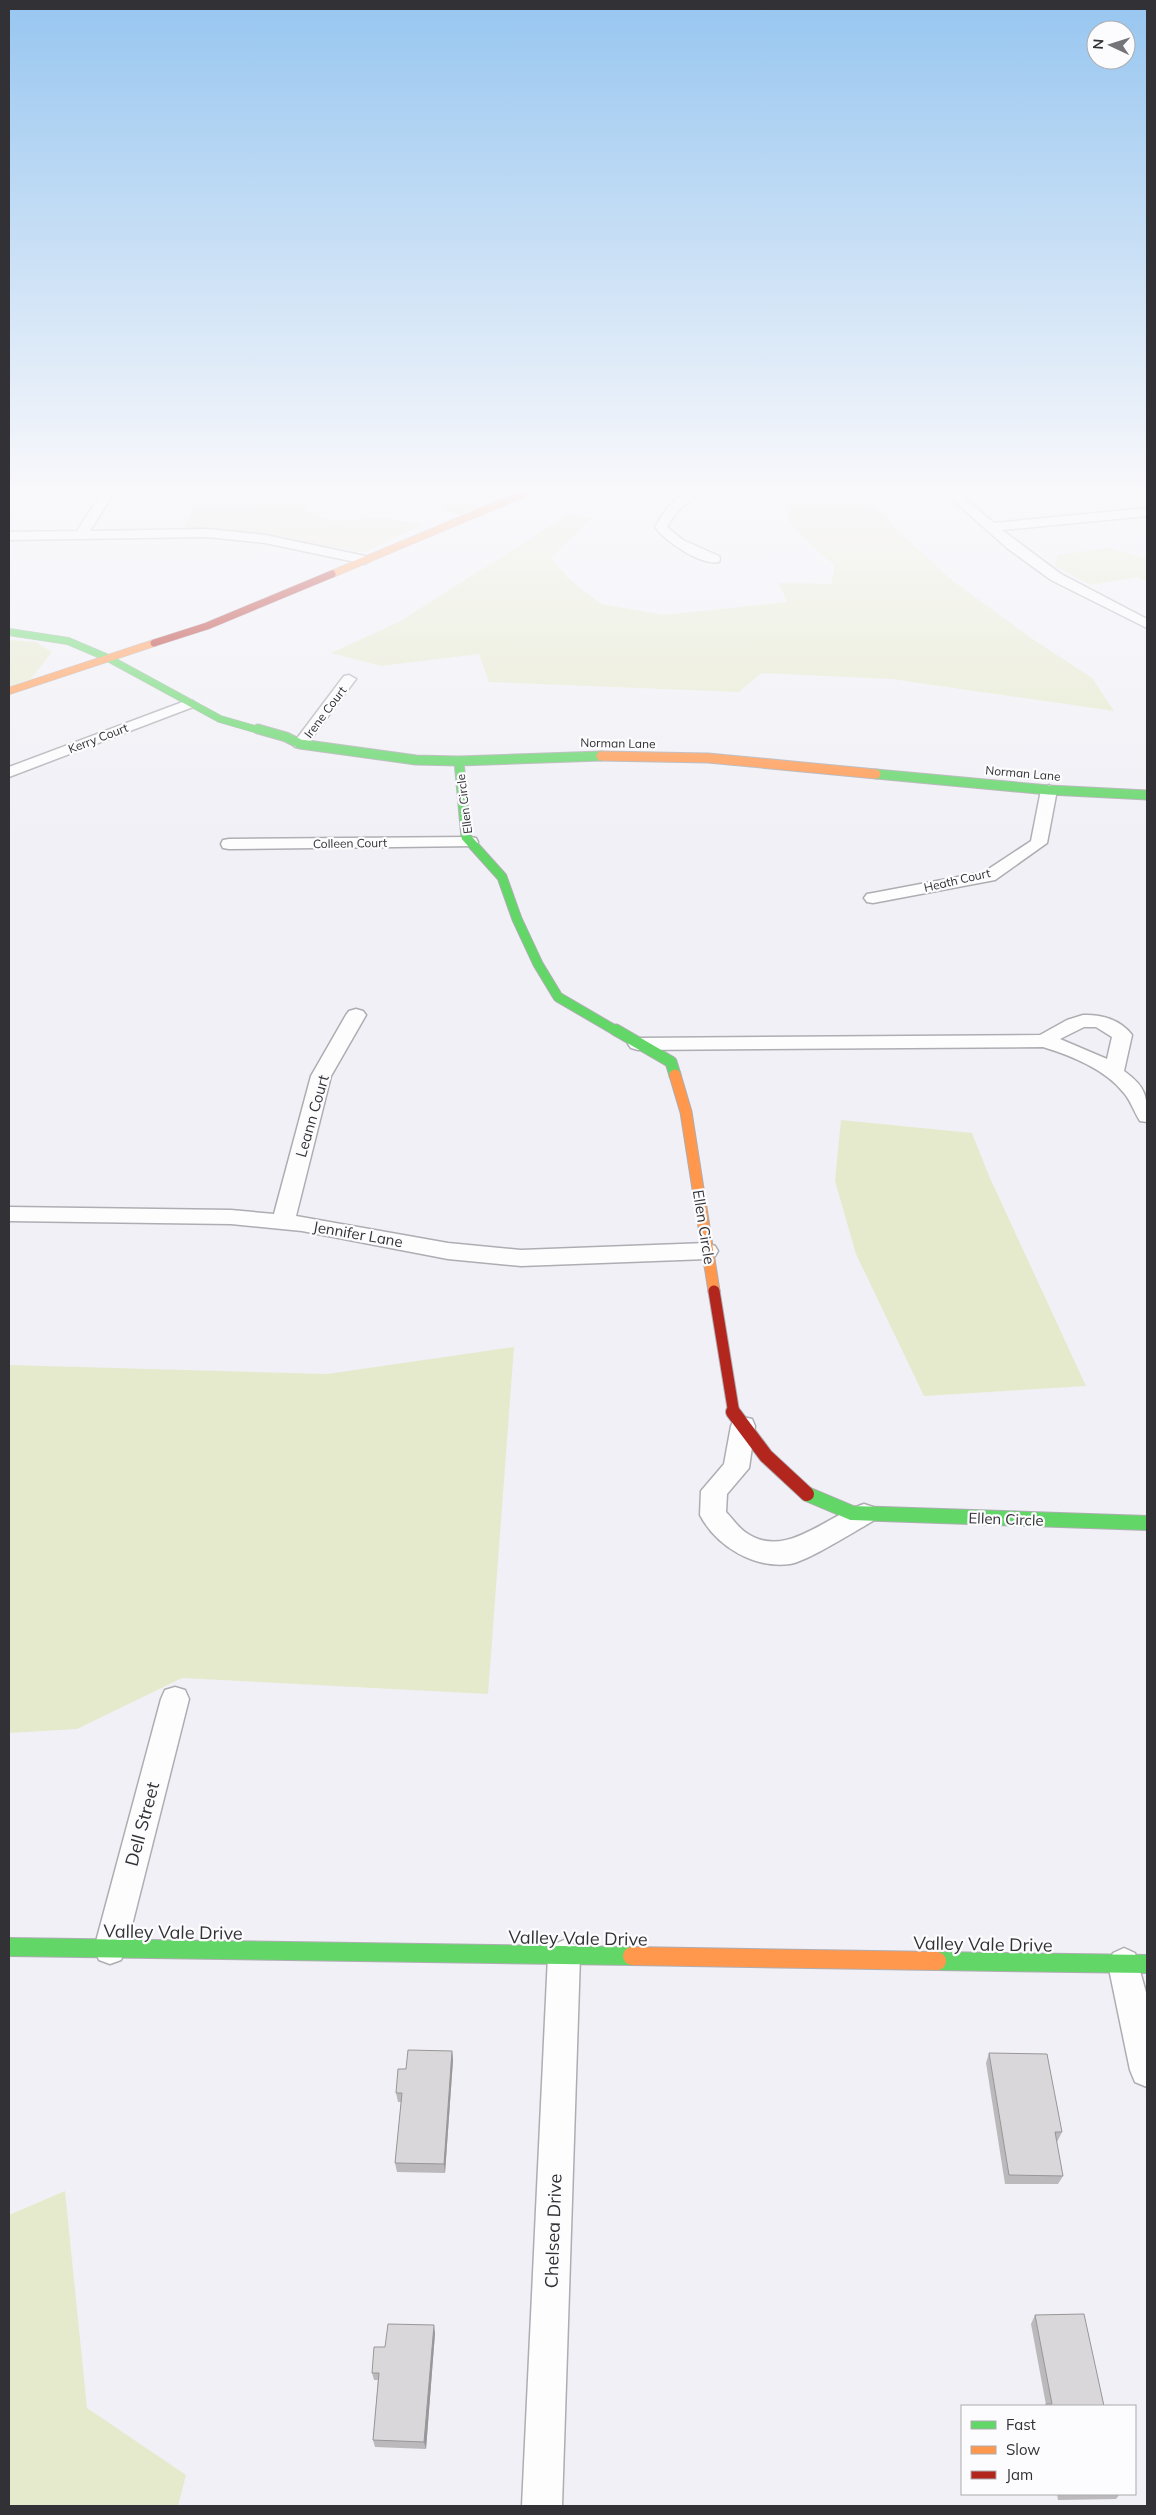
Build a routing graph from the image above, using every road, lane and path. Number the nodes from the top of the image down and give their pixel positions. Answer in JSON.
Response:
{"nodes":[{"id":1,"x":244,"y":610,"type":"edge"},
{"id":2,"x":1121,"y":610,"type":"edge"},
{"id":3,"x":1147,"y":624,"type":"edge"},
{"id":4,"x":9,"y":632,"type":"edge"},
{"id":5,"x":108,"y":658,"type":"junction"},
{"id":6,"x":350,"y":679,"type":"dead end"},
{"id":7,"x":9,"y":691,"type":"edge"},
{"id":8,"x":188,"y":704,"type":"junction"},
{"id":9,"x":300,"y":744,"type":"junction"},
{"id":10,"x":459,"y":762,"type":"junction"},
{"id":11,"x":9,"y":772,"type":"edge"},
{"id":12,"x":1049,"y":790,"type":"junction"},
{"id":13,"x":1147,"y":795,"type":"edge"},
{"id":14,"x":470,"y":842,"type":"junction"},
{"id":15,"x":229,"y":844,"type":"dead end"},
{"id":16,"x":873,"y":898,"type":"dead end"},
{"id":17,"x":356,"y":1015,"type":"dead end"},
{"id":18,"x":1045,"y":1041,"type":"junction"},
{"id":19,"x":638,"y":1044,"type":"junction"},
{"id":20,"x":1114,"y":1073,"type":"junction"},
{"id":21,"x":1147,"y":1116,"type":"edge"},
{"id":22,"x":9,"y":1214,"type":"edge"},
{"id":23,"x":283,"y":1222,"type":"junction"},
{"id":24,"x":707,"y":1251,"type":"junction"},
{"id":25,"x":743,"y":1426,"type":"junction"},
{"id":26,"x":864,"y":1514,"type":"junction"},
{"id":27,"x":1147,"y":1523,"type":"edge"},
{"id":28,"x":175,"y":1699,"type":"dead end"},
{"id":29,"x":9,"y":1947,"type":"edge"},
{"id":30,"x":110,"y":1949,"type":"junction"},
{"id":31,"x":564,"y":1956,"type":"junction"},
{"id":32,"x":1136,"y":1964,"type":"edge"},
{"id":33,"x":1147,"y":2070,"type":"edge"},
{"id":34,"x":542,"y":2506,"type":"edge"}],
"edges":[{"from":1,"to":5,"type":"street"},
{"from":2,"to":3,"type":"street"},
{"from":4,"to":5,"type":"street","name":"Norman Lane"},
{"from":5,"to":7,"type":"street"},
{"from":5,"to":8,"type":"street","name":"Norman Lane"},
{"from":6,"to":9,"type":"street","name":"Irene Court"},
{"from":8,"to":9,"type":"street","name":"Norman Lane"},
{"from":8,"to":11,"type":"street","name":"Kerry Court"},
{"from":9,"to":10,"type":"street","name":"Norman Lane"},
{"from":10,"to":12,"type":"street","name":"Norman Lane"},
{"from":10,"to":14,"type":"street","name":"Ellen Circle"},
{"from":12,"to":13,"type":"street","name":"Norman Lane"},
{"from":12,"to":16,"type":"street","name":"Heath Court"},
{"from":14,"to":15,"type":"street","name":"Colleen Court"},
{"from":14,"to":19,"type":"street","name":"Ellen Circle"},
{"from":17,"to":23,"type":"street","name":"Leann Court"},
{"from":18,"to":19,"type":"street"},
{"from":18,"to":20,"type":"street"},
{"from":18,"to":20,"type":"street"},
{"from":19,"to":24,"type":"street","name":"Ellen Circle"},
{"from":20,"to":21,"type":"street"},
{"from":22,"to":23,"type":"street","name":"Jennifer Lane"},
{"from":23,"to":24,"type":"street","name":"Jennifer Lane"},
{"from":24,"to":25,"type":"street","name":"Ellen Circle"},
{"from":25,"to":26,"type":"street","name":"Ellen Circle"},
{"from":25,"to":26,"type":"street","name":"Ellen Circle"},
{"from":26,"to":27,"type":"street","name":"Ellen Circle"},
{"from":28,"to":30,"type":"street","name":"Dell Street"},
{"from":29,"to":30,"type":"street","name":"Valley Vale Drive"},
{"from":30,"to":31,"type":"street","name":"Valley Vale Drive"},
{"from":31,"to":32,"type":"street","name":"Valley Vale Drive"},
{"from":31,"to":34,"type":"street","name":"Chelsea Drive"},
{"from":32,"to":33,"type":"street"}]}
